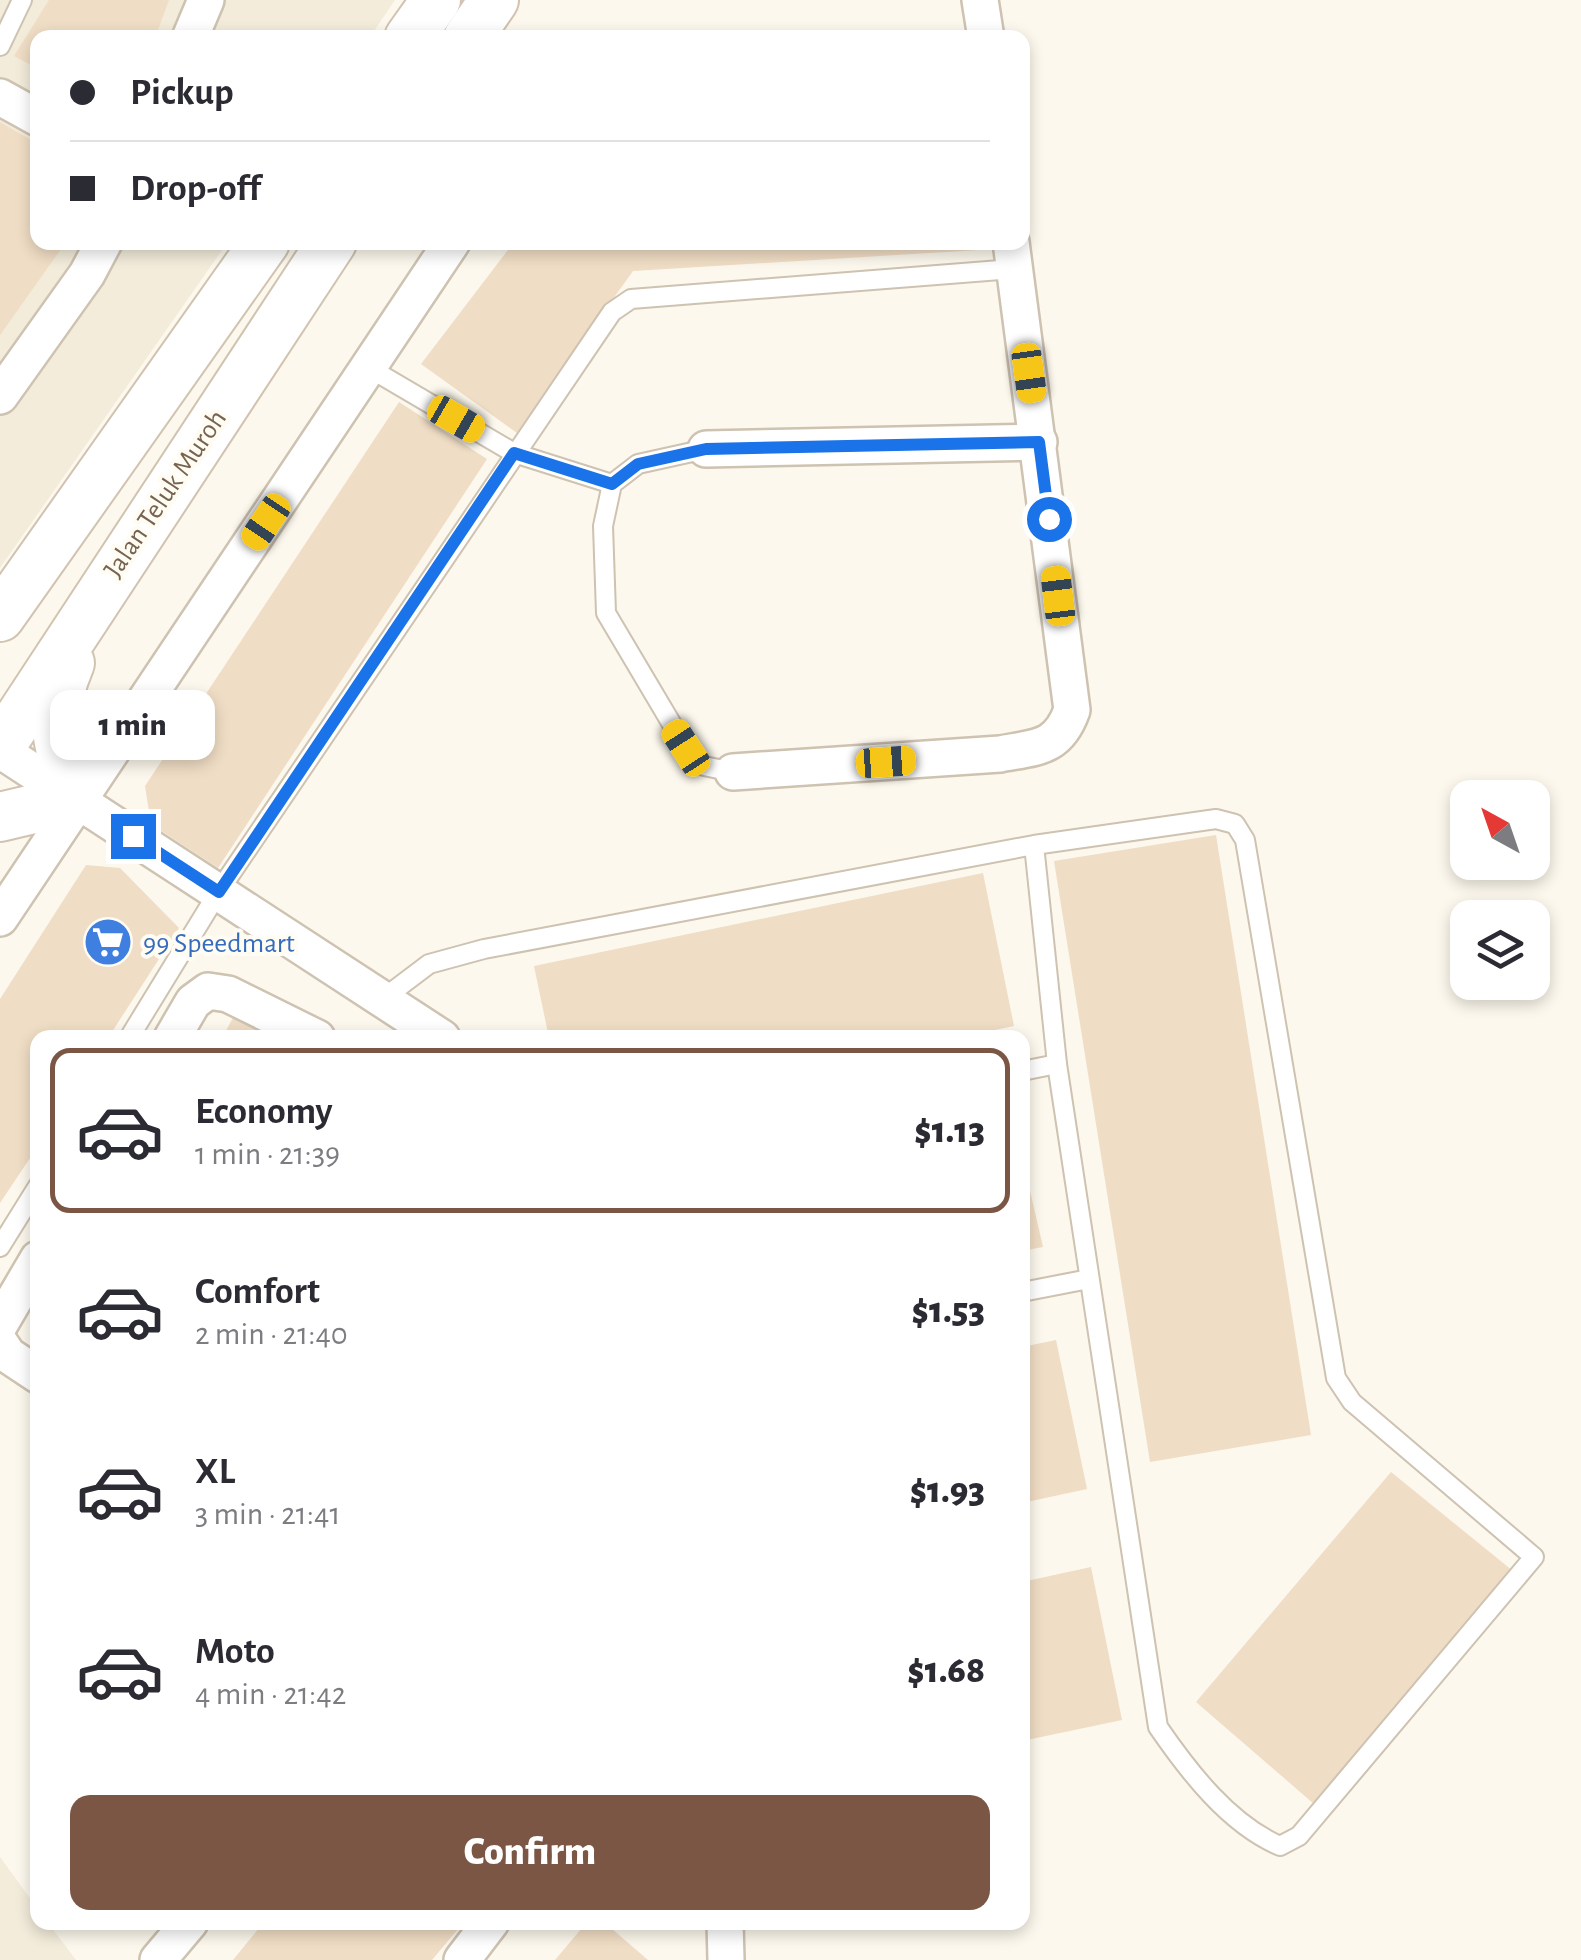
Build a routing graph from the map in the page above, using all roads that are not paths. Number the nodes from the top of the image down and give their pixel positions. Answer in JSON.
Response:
{"nodes":[{"id":1,"x":22,"y":0,"type":"edge"},
{"id":2,"x":206,"y":0,"type":"edge"},
{"id":3,"x":436,"y":0,"type":"edge"},
{"id":4,"x":494,"y":0,"type":"edge"},
{"id":5,"x":980,"y":0,"type":"edge"},
{"id":6,"x":193,"y":30,"type":"edge"},
{"id":7,"x":415,"y":30,"type":"edge"},
{"id":8,"x":473,"y":30,"type":"edge"},
{"id":9,"x":985,"y":30,"type":"edge"},
{"id":10,"x":0,"y":46,"type":"edge"},
{"id":11,"x":0,"y":97,"type":"edge"},
{"id":12,"x":30,"y":114,"type":"edge"},
{"id":13,"x":100,"y":250,"type":"edge"},
{"id":14,"x":258,"y":250,"type":"edge"},
{"id":15,"x":327,"y":250,"type":"edge"},
{"id":16,"x":447,"y":250,"type":"edge"},
{"id":17,"x":1012,"y":256,"type":"edge"},
{"id":18,"x":371,"y":368,"type":"junction"},
{"id":19,"x":0,"y":396,"type":"edge"},
{"id":20,"x":1039,"y":442,"type":"junction"},
{"id":21,"x":706,"y":449,"type":"joint"},
{"id":22,"x":514,"y":453,"type":"junction"},
{"id":23,"x":612,"y":484,"type":"junction"},
{"id":24,"x":108,"y":578,"type":"junction"},
{"id":25,"x":1,"y":615,"type":"edge"},
{"id":26,"x":0,"y":748,"type":"edge"},
{"id":27,"x":733,"y":772,"type":"joint"},
{"id":28,"x":76,"y":799,"type":"junction"},
{"id":29,"x":0,"y":817,"type":"edge"},
{"id":30,"x":1034,"y":846,"type":"junction"},
{"id":31,"x":219,"y":892,"type":"junction"},
{"id":32,"x":0,"y":918,"type":"edge"},
{"id":33,"x":384,"y":998,"type":"junction"},
{"id":34,"x":134,"y":1030,"type":"edge"},
{"id":35,"x":177,"y":1030,"type":"edge"},
{"id":36,"x":301,"y":1030,"type":"edge"},
{"id":37,"x":430,"y":1030,"type":"edge"},
{"id":38,"x":1057,"y":1064,"type":"junction"},
{"id":39,"x":1030,"y":1069,"type":"edge"},
{"id":40,"x":30,"y":1196,"type":"edge"},
{"id":41,"x":5,"y":1227,"type":"edge"},
{"id":42,"x":0,"y":1247,"type":"edge"},
{"id":43,"x":30,"y":1273,"type":"edge"},
{"id":44,"x":1089,"y":1278,"type":"junction"},
{"id":45,"x":1030,"y":1290,"type":"edge"},
{"id":46,"x":0,"y":1324,"type":"edge"},
{"id":47,"x":0,"y":1343,"type":"edge"},
{"id":48,"x":30,"y":1370,"type":"edge"},
{"id":49,"x":183,"y":1930,"type":"edge"},
{"id":50,"x":486,"y":1930,"type":"edge"},
{"id":51,"x":725,"y":1930,"type":"edge"},
{"id":52,"x":158,"y":1960,"type":"edge"},
{"id":53,"x":462,"y":1960,"type":"edge"},
{"id":54,"x":726,"y":1960,"type":"edge"}],
"edges":[{"from":1,"to":10,"type":"lane"},
{"from":2,"to":6,"type":"street"},
{"from":3,"to":7,"type":"main road"},
{"from":4,"to":8,"type":"main road"},
{"from":5,"to":9,"type":"street"},
{"from":11,"to":12,"type":"street"},
{"from":13,"to":19,"type":"street"},
{"from":14,"to":25,"type":"main road"},
{"from":15,"to":24,"type":"main road","name":"Jalan Teluk Muroh"},
{"from":16,"to":18,"type":"street"},
{"from":17,"to":20,"type":"street"},
{"from":17,"to":22,"type":"lane"},
{"from":18,"to":22,"type":"lane"},
{"from":18,"to":28,"type":"street"},
{"from":20,"to":21,"type":"street"},
{"from":20,"to":27,"type":"street"},
{"from":21,"to":23,"type":"lane"},
{"from":22,"to":23,"type":"lane"},
{"from":22,"to":31,"type":"lane"},
{"from":23,"to":27,"type":"lane"},
{"from":24,"to":26,"type":"main road","name":"Jalan Teluk Muroh"},
{"from":24,"to":28,"type":"main road"},
{"from":26,"to":28,"type":"street"},
{"from":28,"to":29,"type":"main road"},
{"from":28,"to":31,"type":"street"},
{"from":28,"to":32,"type":"street"},
{"from":30,"to":33,"type":"lane"},
{"from":30,"to":38,"type":"lane"},
{"from":30,"to":44,"type":"lane"},
{"from":31,"to":33,"type":"street"},
{"from":31,"to":34,"type":"lane"},
{"from":33,"to":37,"type":"street"},
{"from":35,"to":36,"type":"street"},
{"from":38,"to":39,"type":"lane"},
{"from":38,"to":44,"type":"lane"},
{"from":40,"to":41,"type":"lane"},
{"from":41,"to":42,"type":"lane"},
{"from":43,"to":46,"type":"street"},
{"from":44,"to":45,"type":"lane"},
{"from":47,"to":48,"type":"street"},
{"from":49,"to":52,"type":"street"},
{"from":50,"to":53,"type":"street"},
{"from":51,"to":54,"type":"street"}]}
